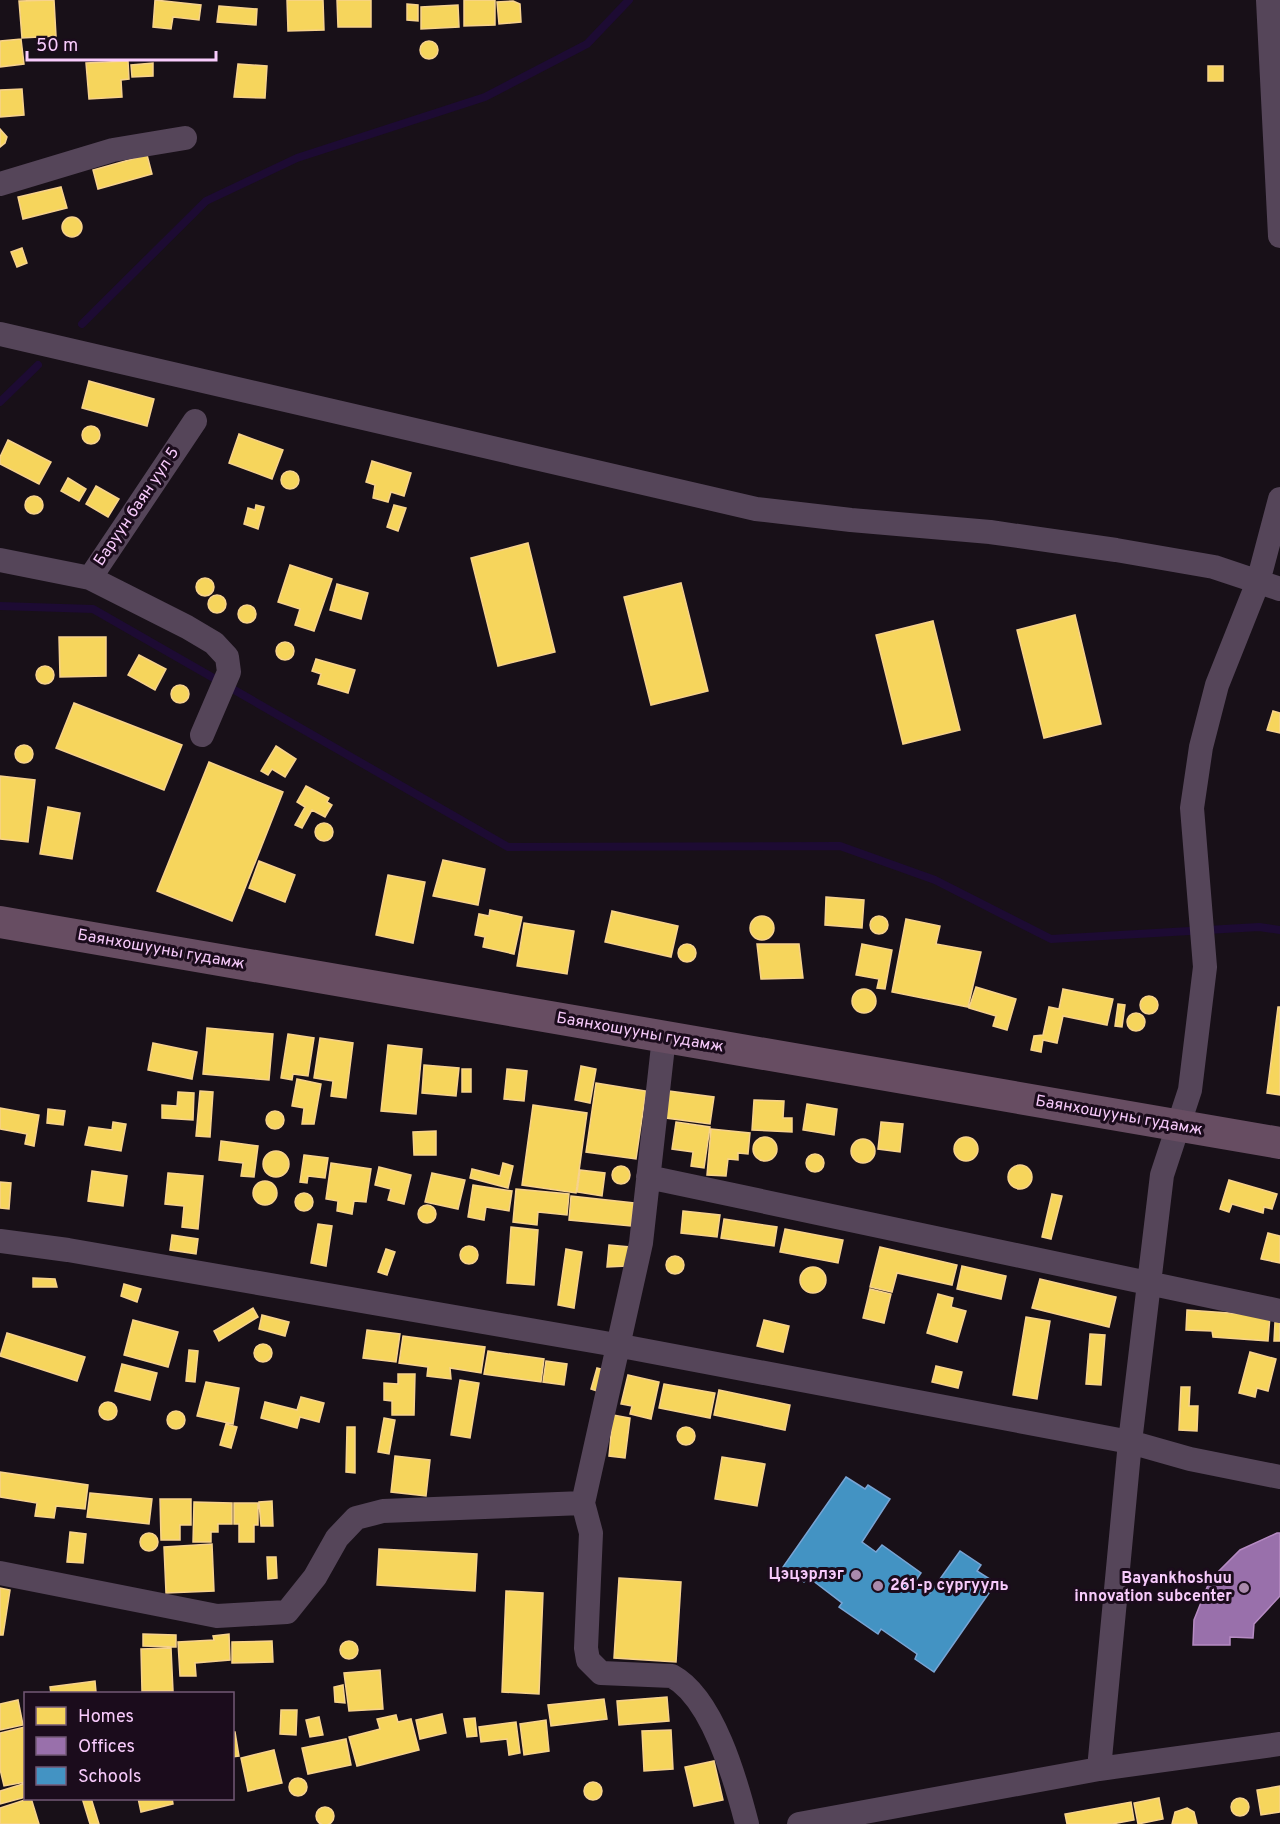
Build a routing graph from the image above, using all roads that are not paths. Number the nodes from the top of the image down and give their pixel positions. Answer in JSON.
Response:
{"nodes":[{"id":1,"x":1268,"y":0,"type":"edge"},
{"id":2,"x":185,"y":138,"type":"dead end"},
{"id":3,"x":0,"y":183,"type":"edge"},
{"id":4,"x":1280,"y":236,"type":"edge"},
{"id":5,"x":0,"y":334,"type":"edge"},
{"id":6,"x":195,"y":421,"type":"dead end"},
{"id":7,"x":1280,"y":499,"type":"edge"},
{"id":8,"x":0,"y":560,"type":"edge"},
{"id":9,"x":90,"y":578,"type":"junction"},
{"id":10,"x":1269,"y":585,"type":"edge"},
{"id":11,"x":202,"y":735,"type":"dead end"},
{"id":12,"x":0,"y":922,"type":"edge"},
{"id":13,"x":664,"y":1036,"type":"junction"},
{"id":14,"x":1179,"y":1126,"type":"junction"},
{"id":15,"x":1280,"y":1143,"type":"edge"},
{"id":16,"x":648,"y":1177,"type":"junction"},
{"id":17,"x":0,"y":1241,"type":"edge"},
{"id":18,"x":1150,"y":1283,"type":"junction"},
{"id":19,"x":1280,"y":1311,"type":"edge"},
{"id":20,"x":616,"y":1345,"type":"junction"},
{"id":21,"x":1130,"y":1442,"type":"junction"},
{"id":22,"x":1280,"y":1477,"type":"edge"},
{"id":23,"x":583,"y":1503,"type":"junction"},
{"id":24,"x":0,"y":1573,"type":"edge"},
{"id":25,"x":1280,"y":1744,"type":"edge"},
{"id":26,"x":1099,"y":1769,"type":"junction"},
{"id":27,"x":747,"y":1824,"type":"edge"},
{"id":28,"x":798,"y":1824,"type":"edge"}],
"edges":[{"from":1,"to":4,"type":"street"},
{"from":2,"to":3,"type":"street"},
{"from":5,"to":10,"type":"street"},
{"from":6,"to":9,"type":"street","name":"Баруун баян уул 5"},
{"from":7,"to":10,"type":"street"},
{"from":8,"to":9,"type":"street","name":"Баруун баян уул 5"},
{"from":9,"to":11,"type":"street"},
{"from":10,"to":14,"type":"street"},
{"from":12,"to":13,"type":"main road","name":"Баянхошууны гудамж"},
{"from":13,"to":14,"type":"main road","name":"Баянхошууны гудамж"},
{"from":13,"to":16,"type":"street"},
{"from":14,"to":15,"type":"main road","name":"Баянхошууны гудамж"},
{"from":14,"to":18,"type":"street"},
{"from":16,"to":18,"type":"street"},
{"from":16,"to":20,"type":"street"},
{"from":17,"to":20,"type":"street"},
{"from":18,"to":19,"type":"street"},
{"from":18,"to":21,"type":"street"},
{"from":20,"to":21,"type":"street"},
{"from":20,"to":23,"type":"street"},
{"from":21,"to":22,"type":"street"},
{"from":21,"to":26,"type":"street"},
{"from":23,"to":24,"type":"street"},
{"from":23,"to":27,"type":"street"},
{"from":25,"to":26,"type":"street"},
{"from":26,"to":28,"type":"street"}]}
